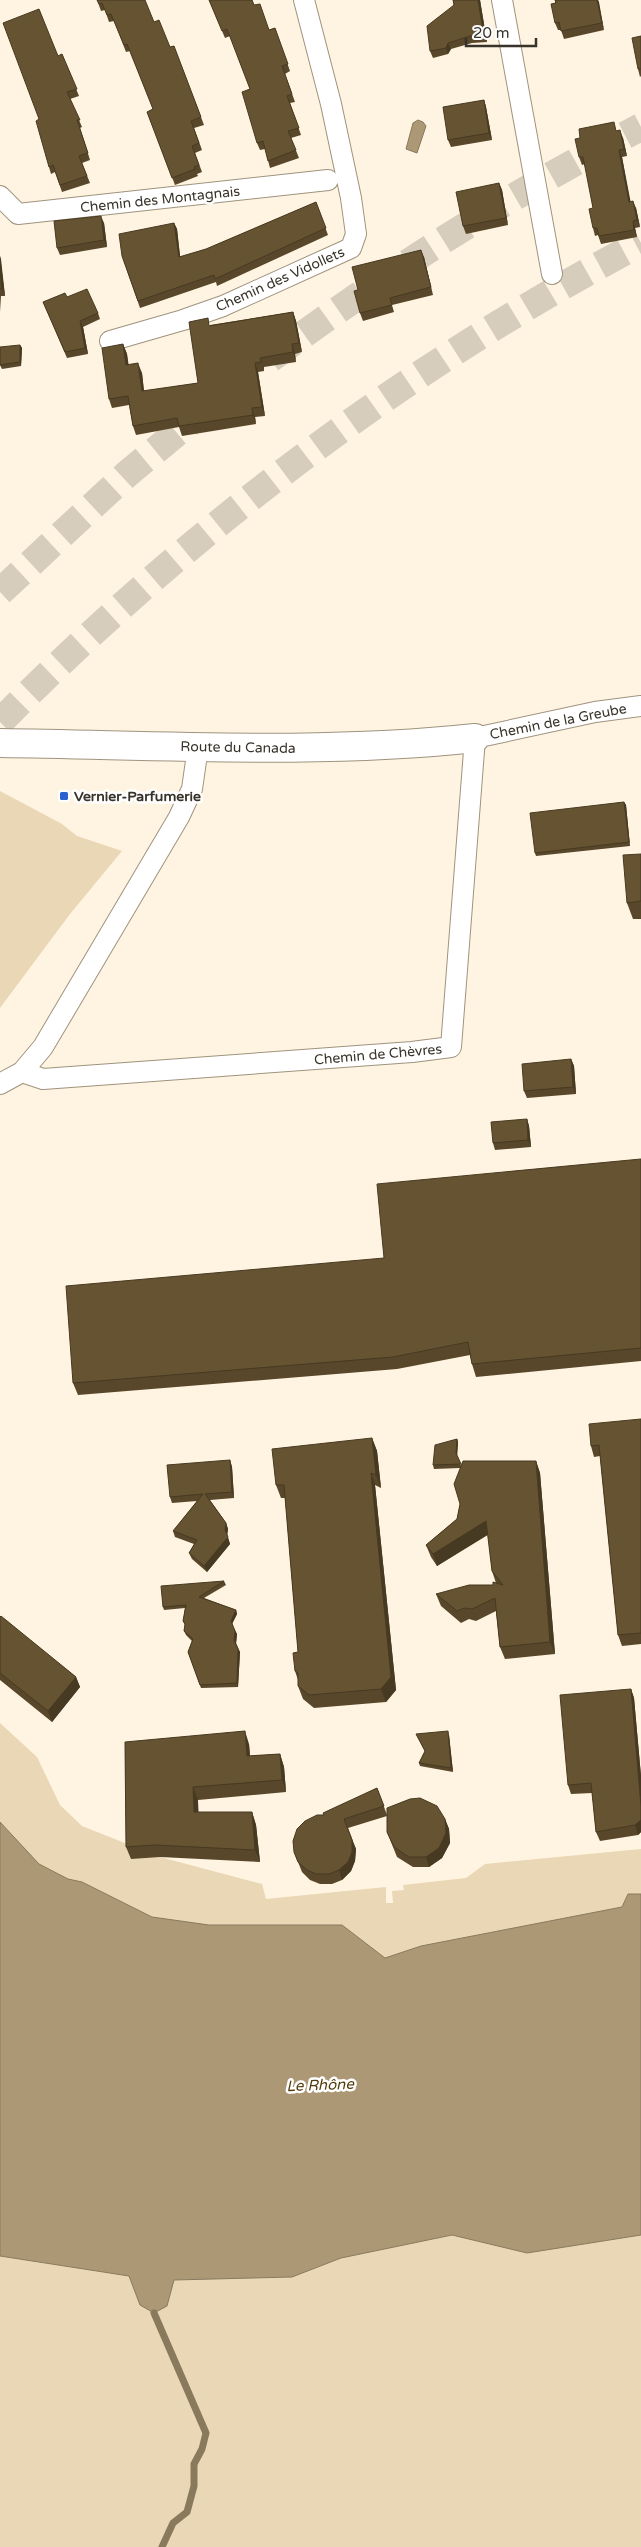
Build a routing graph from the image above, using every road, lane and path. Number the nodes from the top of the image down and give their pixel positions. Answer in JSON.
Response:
{"nodes":[{"id":1,"x":304,"y":0,"type":"edge"},
{"id":2,"x":502,"y":0,"type":"edge"},
{"id":3,"x":328,"y":180,"type":"dead end"},
{"id":4,"x":0,"y":196,"type":"edge"},
{"id":5,"x":552,"y":274,"type":"dead end"},
{"id":6,"x":110,"y":341,"type":"dead end"},
{"id":7,"x":641,"y":706,"type":"edge"},
{"id":8,"x":475,"y":738,"type":"junction"},
{"id":9,"x":0,"y":743,"type":"edge"},
{"id":10,"x":198,"y":747,"type":"junction"},
{"id":11,"x":22,"y":1072,"type":"junction"},
{"id":12,"x":0,"y":1084,"type":"edge"}],
"edges":[{"from":1,"to":6,"type":"street","name":"Chemin des Vidollets"},
{"from":2,"to":5,"type":"street"},
{"from":3,"to":4,"type":"street","name":"Chemin des Montagnais"},
{"from":7,"to":8,"type":"street","name":"Chemin de la Greube"},
{"from":8,"to":10,"type":"street","name":"Route du Canada"},
{"from":8,"to":11,"type":"street","name":"Chemin de Chèvres"},
{"from":9,"to":10,"type":"street","name":"Route du Canada"},
{"from":10,"to":11,"type":"street"},
{"from":11,"to":12,"type":"street"}]}
